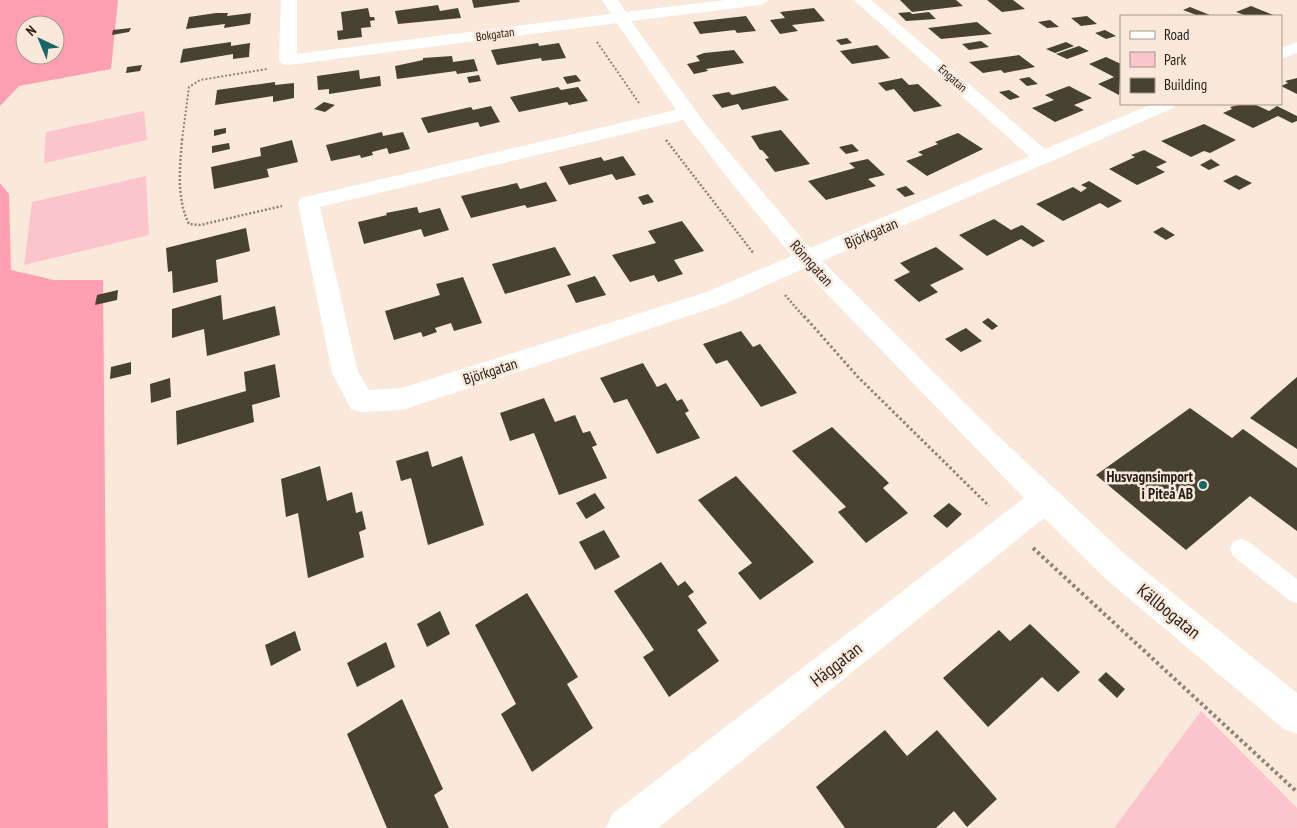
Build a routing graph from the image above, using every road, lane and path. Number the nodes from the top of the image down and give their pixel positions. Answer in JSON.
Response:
{"nodes":[{"id":1,"x":289,"y":0,"type":"edge"},
{"id":2,"x":761,"y":0,"type":"edge"},
{"id":3,"x":862,"y":0,"type":"edge"},
{"id":4,"x":615,"y":8,"type":"edge"},
{"id":5,"x":583,"y":22,"type":"junction"},
{"id":6,"x":1297,"y":47,"type":"edge"},
{"id":7,"x":1282,"y":54,"type":"edge"},
{"id":8,"x":288,"y":60,"type":"junction"},
{"id":9,"x":1165,"y":105,"type":"edge"},
{"id":10,"x":687,"y":113,"type":"junction"},
{"id":11,"x":651,"y":121,"type":"junction"},
{"id":12,"x":1043,"y":158,"type":"junction"},
{"id":13,"x":310,"y":203,"type":"junction"},
{"id":14,"x":808,"y":260,"type":"junction"},
{"id":15,"x":770,"y":275,"type":"junction"},
{"id":16,"x":1046,"y":499,"type":"junction"},
{"id":17,"x":1011,"y":527,"type":"junction"},
{"id":18,"x":1241,"y":549,"type":"dead end"},
{"id":19,"x":1297,"y":592,"type":"edge"},
{"id":20,"x":1297,"y":716,"type":"edge"},
{"id":21,"x":1297,"y":792,"type":"edge"},
{"id":22,"x":626,"y":828,"type":"edge"}],
"edges":[{"from":1,"to":8,"type":"street"},
{"from":2,"to":4,"type":"street","name":"Bokgatan"},
{"from":3,"to":12,"type":"street","name":"Engatan"},
{"from":4,"to":5,"type":"street","name":"Bokgatan"},
{"from":4,"to":10,"type":"street","name":"Rönngatan"},
{"from":5,"to":8,"type":"street","name":"Bokgatan"},
{"from":5,"to":11,"type":"path"},
{"from":6,"to":7,"type":"street"},
{"from":8,"to":13,"type":"path"},
{"from":9,"to":12,"type":"street","name":"Björkgatan"},
{"from":10,"to":11,"type":"street"},
{"from":10,"to":14,"type":"street","name":"Rönngatan"},
{"from":11,"to":13,"type":"street"},
{"from":11,"to":15,"type":"path"},
{"from":12,"to":14,"type":"street","name":"Björkgatan"},
{"from":13,"to":15,"type":"street","name":"Björkgatan"},
{"from":14,"to":15,"type":"street","name":"Björkgatan"},
{"from":14,"to":16,"type":"street","name":"Rönngatan"},
{"from":15,"to":17,"type":"path"},
{"from":16,"to":17,"type":"street","name":"Häggatan"},
{"from":16,"to":20,"type":"street","name":"Källbogatan"},
{"from":17,"to":21,"type":"path"},
{"from":17,"to":22,"type":"street","name":"Häggatan"},
{"from":18,"to":19,"type":"lane"}]}
